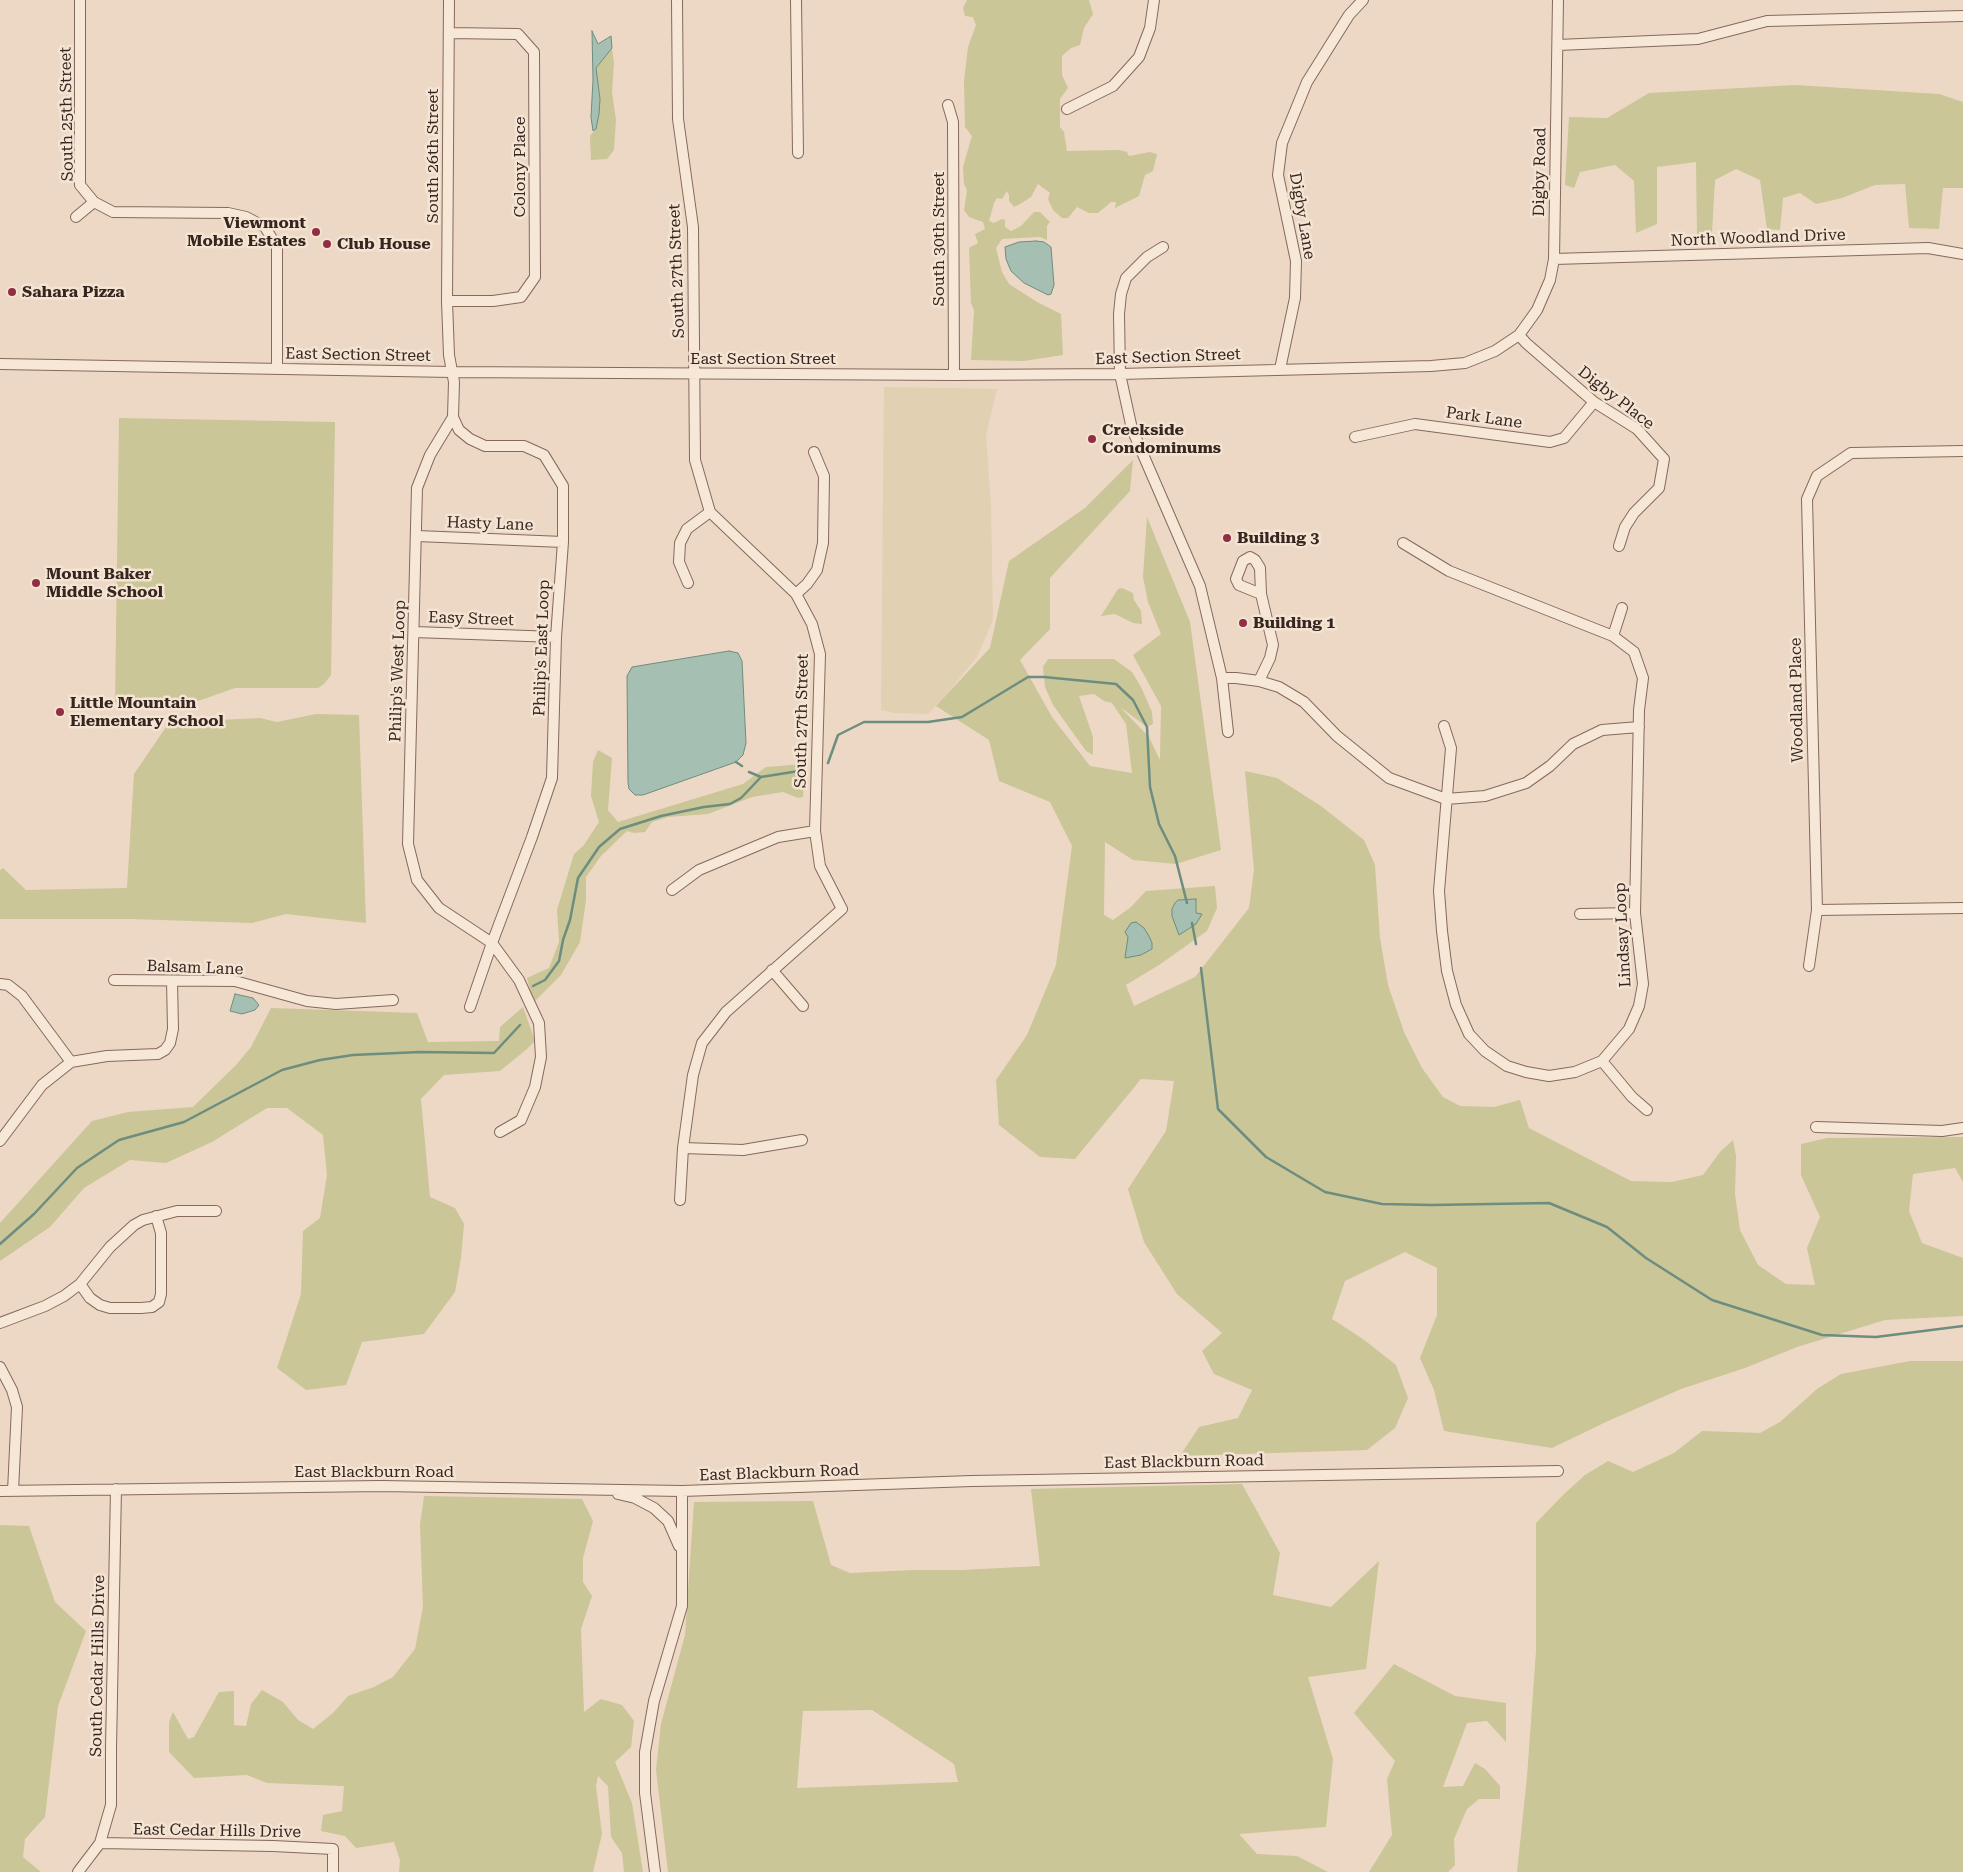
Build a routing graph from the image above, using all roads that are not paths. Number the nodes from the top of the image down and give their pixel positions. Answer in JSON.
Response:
{"nodes":[{"id":1,"x":80,"y":0,"type":"edge"},
{"id":2,"x":449,"y":0,"type":"edge"},
{"id":3,"x":677,"y":0,"type":"edge"},
{"id":4,"x":796,"y":0,"type":"edge"},
{"id":5,"x":1154,"y":0,"type":"edge"},
{"id":6,"x":1363,"y":0,"type":"edge"},
{"id":7,"x":1558,"y":0,"type":"edge"},
{"id":8,"x":1963,"y":16,"type":"edge"},
{"id":9,"x":449,"y":33,"type":"junction"},
{"id":10,"x":1558,"y":45,"type":"junction"},
{"id":11,"x":948,"y":105,"type":"dead end"},
{"id":12,"x":1067,"y":109,"type":"dead end"},
{"id":13,"x":798,"y":153,"type":"dead end"},
{"id":14,"x":94,"y":202,"type":"junction"},
{"id":15,"x":76,"y":217,"type":"dead end"},
{"id":16,"x":1163,"y":247,"type":"dead end"},
{"id":17,"x":1963,"y":254,"type":"edge"},
{"id":18,"x":1554,"y":260,"type":"junction"},
{"id":19,"x":447,"y":301,"type":"junction"},
{"id":20,"x":1519,"y":335,"type":"junction"},
{"id":21,"x":0,"y":364,"type":"edge"},
{"id":22,"x":276,"y":369,"type":"junction"},
{"id":23,"x":1280,"y":369,"type":"junction"},
{"id":24,"x":452,"y":372,"type":"junction"},
{"id":25,"x":694,"y":373,"type":"junction"},
{"id":26,"x":954,"y":374,"type":"junction"},
{"id":27,"x":1120,"y":374,"type":"junction"},
{"id":28,"x":1594,"y":402,"type":"junction"},
{"id":29,"x":453,"y":417,"type":"junction"},
{"id":30,"x":1355,"y":437,"type":"dead end"},
{"id":31,"x":1963,"y":451,"type":"edge"},
{"id":32,"x":814,"y":452,"type":"dead end"},
{"id":33,"x":710,"y":512,"type":"junction"},
{"id":34,"x":417,"y":536,"type":"junction"},
{"id":35,"x":562,"y":542,"type":"junction"},
{"id":36,"x":1403,"y":543,"type":"dead end"},
{"id":37,"x":1620,"y":546,"type":"dead end"},
{"id":38,"x":688,"y":583,"type":"dead end"},
{"id":39,"x":796,"y":594,"type":"junction"},
{"id":40,"x":1260,"y":594,"type":"dead end"},
{"id":41,"x":1622,"y":608,"type":"dead end"},
{"id":42,"x":414,"y":632,"type":"junction"},
{"id":43,"x":1613,"y":636,"type":"junction"},
{"id":44,"x":556,"y":637,"type":"junction"},
{"id":45,"x":1222,"y":678,"type":"junction"},
{"id":46,"x":1259,"y":681,"type":"junction"},
{"id":47,"x":1444,"y":726,"type":"dead end"},
{"id":48,"x":1639,"y":727,"type":"junction"},
{"id":49,"x":1228,"y":732,"type":"dead end"},
{"id":50,"x":1446,"y":799,"type":"junction"},
{"id":51,"x":815,"y":831,"type":"junction"},
{"id":52,"x":672,"y":890,"type":"dead end"},
{"id":53,"x":1963,"y":908,"type":"edge"},
{"id":54,"x":1817,"y":910,"type":"junction"},
{"id":55,"x":1635,"y":913,"type":"junction"},
{"id":56,"x":1580,"y":914,"type":"dead end"},
{"id":57,"x":492,"y":943,"type":"junction"},
{"id":58,"x":1809,"y":966,"type":"dead end"},
{"id":59,"x":772,"y":970,"type":"junction"},
{"id":60,"x":114,"y":980,"type":"dead end"},
{"id":61,"x":172,"y":981,"type":"junction"},
{"id":62,"x":0,"y":984,"type":"edge"},
{"id":63,"x":393,"y":1000,"type":"dead end"},
{"id":64,"x":803,"y":1006,"type":"dead end"},
{"id":65,"x":470,"y":1007,"type":"dead end"},
{"id":66,"x":1602,"y":1061,"type":"junction"},
{"id":67,"x":71,"y":1062,"type":"junction"},
{"id":68,"x":1647,"y":1110,"type":"dead end"},
{"id":69,"x":1816,"y":1127,"type":"dead end"},
{"id":70,"x":1963,"y":1128,"type":"edge"},
{"id":71,"x":500,"y":1132,"type":"dead end"},
{"id":72,"x":802,"y":1140,"type":"dead end"},
{"id":73,"x":0,"y":1141,"type":"edge"},
{"id":74,"x":683,"y":1148,"type":"junction"},
{"id":75,"x":680,"y":1200,"type":"dead end"},
{"id":76,"x":216,"y":1211,"type":"dead end"},
{"id":77,"x":156,"y":1216,"type":"junction"},
{"id":78,"x":80,"y":1284,"type":"junction"},
{"id":79,"x":0,"y":1322,"type":"edge"},
{"id":80,"x":0,"y":1366,"type":"edge"},
{"id":81,"x":1558,"y":1471,"type":"dead end"},
{"id":82,"x":116,"y":1489,"type":"junction"},
{"id":83,"x":600,"y":1489,"type":"junction"},
{"id":84,"x":0,"y":1491,"type":"edge"},
{"id":85,"x":13,"y":1491,"type":"junction"},
{"id":86,"x":682,"y":1491,"type":"junction"},
{"id":87,"x":682,"y":1554,"type":"junction"},
{"id":88,"x":100,"y":1843,"type":"junction"},
{"id":89,"x":78,"y":1872,"type":"edge"},
{"id":90,"x":333,"y":1872,"type":"edge"},
{"id":91,"x":655,"y":1872,"type":"edge"}],
"edges":[{"from":1,"to":14,"type":"street","name":"South 25th Street"},
{"from":2,"to":9,"type":"street","name":"South 26th Street"},
{"from":3,"to":25,"type":"street","name":"South 27th Street"},
{"from":4,"to":13,"type":"street"},
{"from":5,"to":12,"type":"street"},
{"from":6,"to":23,"type":"street","name":"Digby Lane"},
{"from":7,"to":10,"type":"street","name":"Digby Road"},
{"from":8,"to":10,"type":"street"},
{"from":9,"to":19,"type":"street","name":"South 26th Street"},
{"from":9,"to":19,"type":"street","name":"Colony Place"},
{"from":10,"to":18,"type":"street","name":"Digby Road"},
{"from":11,"to":26,"type":"street","name":"South 30th Street"},
{"from":14,"to":15,"type":"street"},
{"from":14,"to":22,"type":"street"},
{"from":16,"to":27,"type":"street"},
{"from":17,"to":18,"type":"street","name":"North Woodland Drive"},
{"from":18,"to":20,"type":"street","name":"Digby Road"},
{"from":19,"to":24,"type":"street","name":"South 26th Street"},
{"from":20,"to":23,"type":"street","name":"East Section Street"},
{"from":20,"to":28,"type":"street","name":"Digby Place"},
{"from":21,"to":22,"type":"street","name":"East Section Street"},
{"from":22,"to":24,"type":"street","name":"East Section Street"},
{"from":23,"to":27,"type":"street","name":"East Section Street"},
{"from":24,"to":25,"type":"street","name":"East Section Street"},
{"from":24,"to":29,"type":"street","name":"Philip's West Loop"},
{"from":25,"to":26,"type":"street","name":"East Section Street"},
{"from":25,"to":33,"type":"street","name":"South 27th Street"},
{"from":26,"to":27,"type":"street","name":"East Section Street"},
{"from":27,"to":45,"type":"street"},
{"from":28,"to":30,"type":"street","name":"Park Lane"},
{"from":28,"to":37,"type":"street","name":"Digby Place"},
{"from":29,"to":34,"type":"street","name":"Philip's West Loop"},
{"from":29,"to":35,"type":"street","name":"Philip's East Loop"},
{"from":31,"to":54,"type":"street","name":"Woodland Place"},
{"from":32,"to":39,"type":"street"},
{"from":33,"to":38,"type":"street"},
{"from":33,"to":39,"type":"street","name":"South 27th Street"},
{"from":34,"to":35,"type":"street","name":"Hasty Lane"},
{"from":34,"to":42,"type":"street","name":"Philip's West Loop"},
{"from":35,"to":44,"type":"street","name":"Philip's East Loop"},
{"from":36,"to":43,"type":"street","name":"Lindsay Loop"},
{"from":39,"to":51,"type":"street","name":"South 27th Street"},
{"from":40,"to":46,"type":"street"},
{"from":41,"to":43,"type":"street"},
{"from":42,"to":44,"type":"street","name":"Easy Street"},
{"from":42,"to":57,"type":"street","name":"Philip's West Loop"},
{"from":43,"to":48,"type":"street","name":"Lindsay Loop"},
{"from":44,"to":57,"type":"street","name":"Philip's East Loop"},
{"from":45,"to":46,"type":"street"},
{"from":45,"to":49,"type":"street"},
{"from":46,"to":50,"type":"street"},
{"from":47,"to":50,"type":"street","name":"Lindsay Loop"},
{"from":48,"to":50,"type":"street"},
{"from":48,"to":55,"type":"street","name":"Lindsay Loop"},
{"from":50,"to":66,"type":"street","name":"Lindsay Loop"},
{"from":51,"to":52,"type":"street"},
{"from":51,"to":59,"type":"street","name":"South 27th Street"},
{"from":53,"to":54,"type":"street"},
{"from":54,"to":58,"type":"street","name":"Woodland Place"},
{"from":55,"to":56,"type":"street"},
{"from":55,"to":66,"type":"street","name":"Lindsay Loop"},
{"from":57,"to":65,"type":"street","name":"Philip's East Loop"},
{"from":57,"to":71,"type":"street"},
{"from":59,"to":64,"type":"street"},
{"from":59,"to":74,"type":"street"},
{"from":60,"to":61,"type":"street","name":"Balsam Lane"},
{"from":61,"to":63,"type":"street","name":"Balsam Lane"},
{"from":61,"to":67,"type":"street"},
{"from":62,"to":67,"type":"street"},
{"from":66,"to":68,"type":"street"},
{"from":67,"to":73,"type":"street"},
{"from":69,"to":70,"type":"street"},
{"from":72,"to":74,"type":"street"},
{"from":74,"to":75,"type":"street"},
{"from":76,"to":77,"type":"street"},
{"from":77,"to":78,"type":"street"},
{"from":77,"to":78,"type":"street"},
{"from":78,"to":79,"type":"street"},
{"from":80,"to":85,"type":"street"},
{"from":81,"to":86,"type":"street","name":"East Blackburn Road"},
{"from":82,"to":83,"type":"street","name":"East Blackburn Road"},
{"from":82,"to":85,"type":"street","name":"East Blackburn Road"},
{"from":82,"to":88,"type":"street","name":"South Cedar Hills Drive"},
{"from":83,"to":86,"type":"street","name":"East Blackburn Road"},
{"from":83,"to":87,"type":"street"},
{"from":84,"to":85,"type":"street","name":"East Blackburn Road"},
{"from":86,"to":87,"type":"street"},
{"from":87,"to":91,"type":"street"},
{"from":88,"to":89,"type":"street"},
{"from":88,"to":90,"type":"street","name":"East Cedar Hills Drive"}]}
